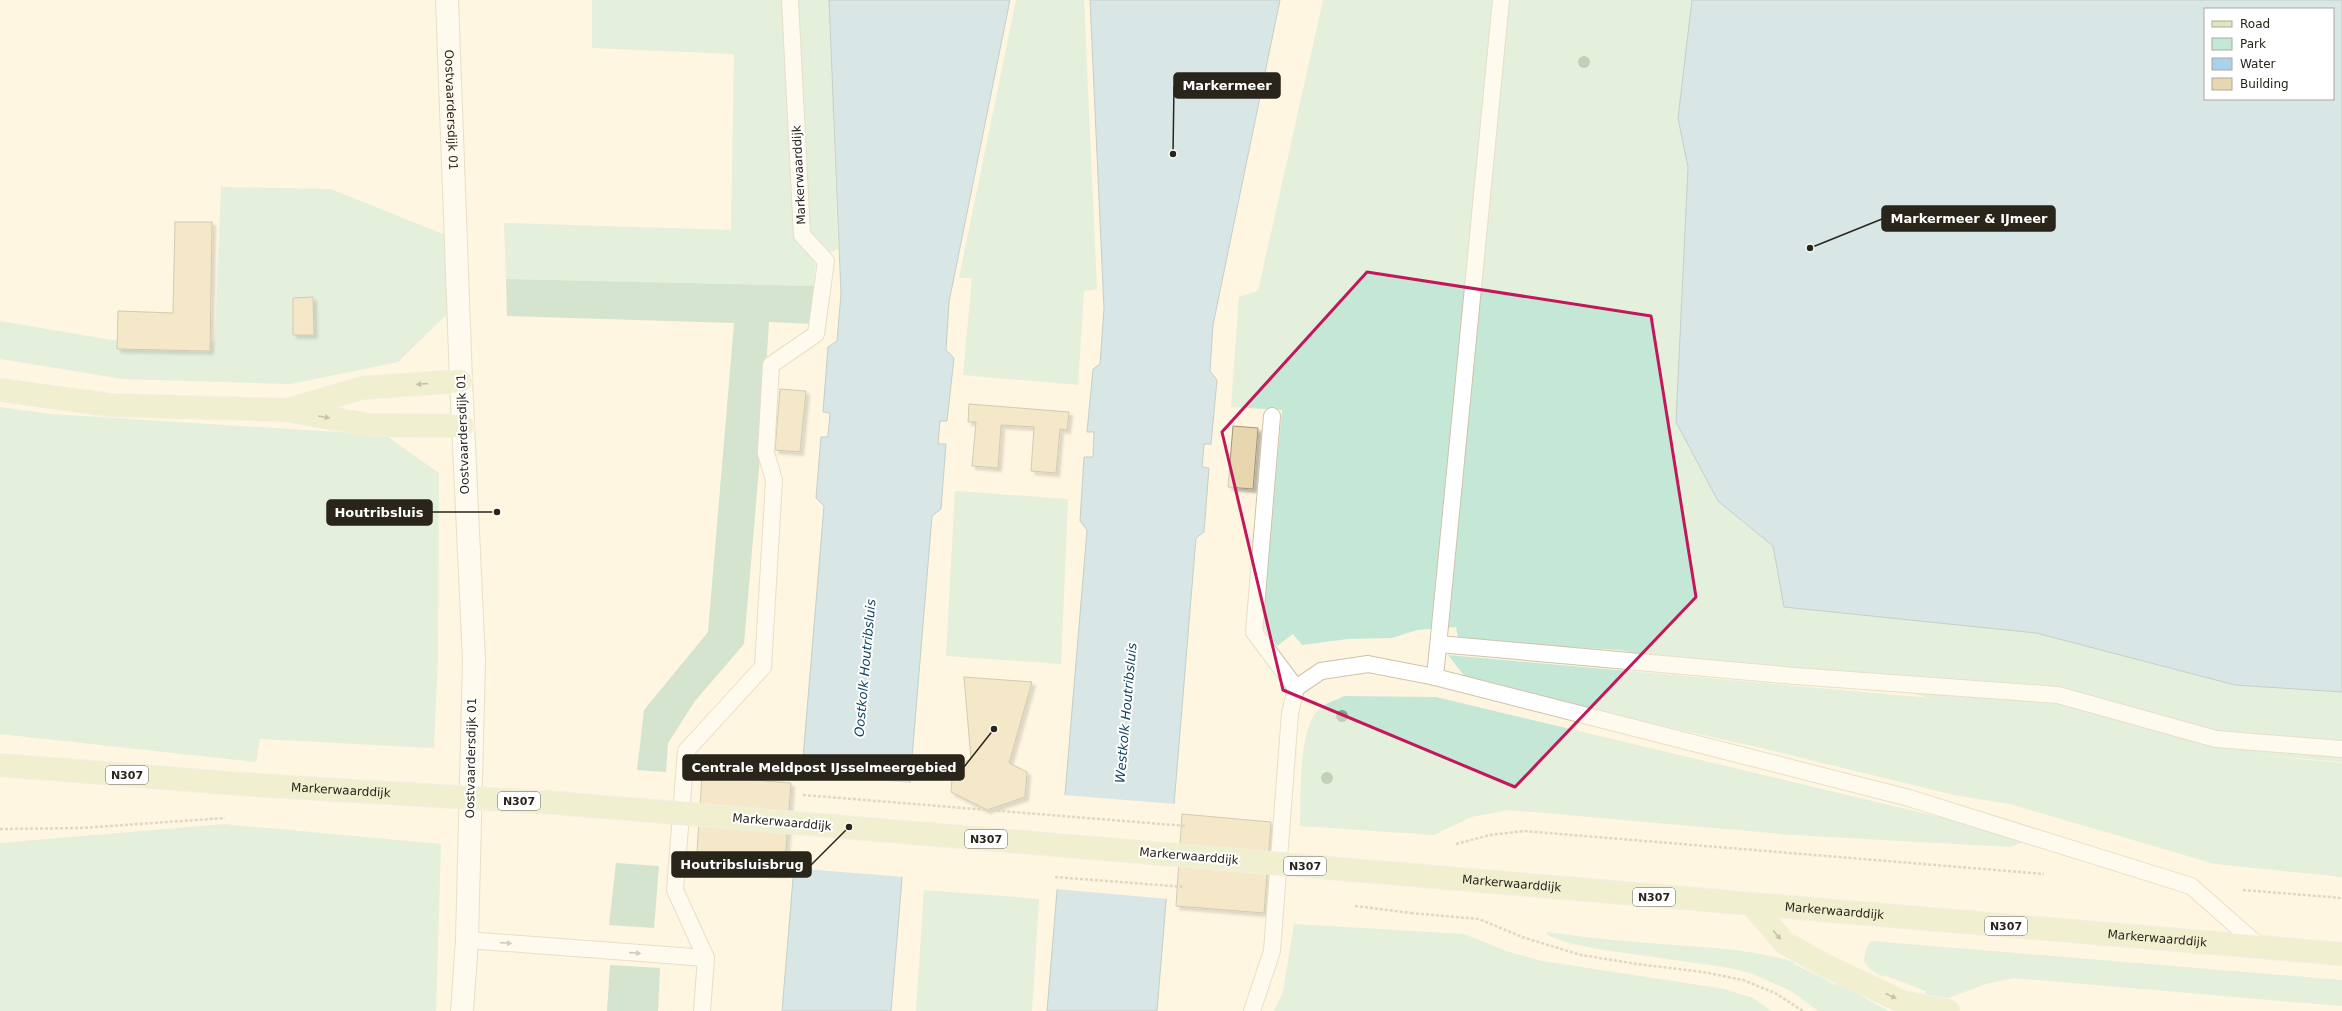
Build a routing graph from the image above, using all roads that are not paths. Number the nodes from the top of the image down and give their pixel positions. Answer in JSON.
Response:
{"nodes":[{"id":1,"x":447,"y":0,"type":"edge"},
{"id":2,"x":790,"y":0,"type":"edge"},
{"id":3,"x":1501,"y":0,"type":"edge"},
{"id":4,"x":461,"y":381,"type":"junction"},
{"id":5,"x":0,"y":390,"type":"edge"},
{"id":6,"x":286,"y":410,"type":"junction"},
{"id":7,"x":1272,"y":416,"type":"dead end"},
{"id":8,"x":463,"y":426,"type":"junction"},
{"id":9,"x":1438,"y":644,"type":"junction"},
{"id":10,"x":1435,"y":677,"type":"junction"},
{"id":11,"x":1296,"y":688,"type":"junction"},
{"id":12,"x":2342,"y":749,"type":"edge"},
{"id":13,"x":0,"y":765,"type":"edge"},
{"id":14,"x":1752,"y":905,"type":"junction"},
{"id":15,"x":467,"y":940,"type":"junction"},
{"id":16,"x":2260,"y":947,"type":"junction"},
{"id":17,"x":2342,"y":954,"type":"edge"},
{"id":18,"x":706,"y":958,"type":"junction"},
{"id":19,"x":1948,"y":1010,"type":"edge"},
{"id":20,"x":462,"y":1011,"type":"edge"},
{"id":21,"x":702,"y":1011,"type":"edge"},
{"id":22,"x":1252,"y":1011,"type":"edge"},
{"id":23,"x":1954,"y":1011,"type":"edge"}],
"edges":[{"from":1,"to":4,"type":"street","name":"Oostvaardersdijk 01"},
{"from":2,"to":18,"type":"lane","name":"Markerwaarddijk"},
{"from":3,"to":9,"type":"lane"},
{"from":4,"to":6,"type":"main road","one_way":true},
{"from":4,"to":8,"type":"street","name":"Oostvaardersdijk 01"},
{"from":5,"to":6,"type":"main road"},
{"from":6,"to":8,"type":"main road","one_way":true},
{"from":7,"to":11,"type":"lane"},
{"from":8,"to":15,"type":"street","name":"Oostvaardersdijk 01"},
{"from":9,"to":10,"type":"lane"},
{"from":9,"to":12,"type":"lane"},
{"from":10,"to":11,"type":"lane"},
{"from":10,"to":16,"type":"lane"},
{"from":11,"to":22,"type":"lane"},
{"from":13,"to":14,"type":"main road","name":"Markerwaarddijk","number":"N307","bridge":true},
{"from":14,"to":16,"type":"main road","name":"Markerwaarddijk","number":"N307"},
{"from":14,"to":19,"type":"main road","one_way":true},
{"from":15,"to":18,"type":"lane","one_way":true},
{"from":15,"to":20,"type":"street","name":"Oostvaardersdijk 01"},
{"from":16,"to":17,"type":"main road","name":"Markerwaarddijk","number":"N307"},
{"from":18,"to":21,"type":"lane"},
{"from":19,"to":23,"type":"lane"}]}
